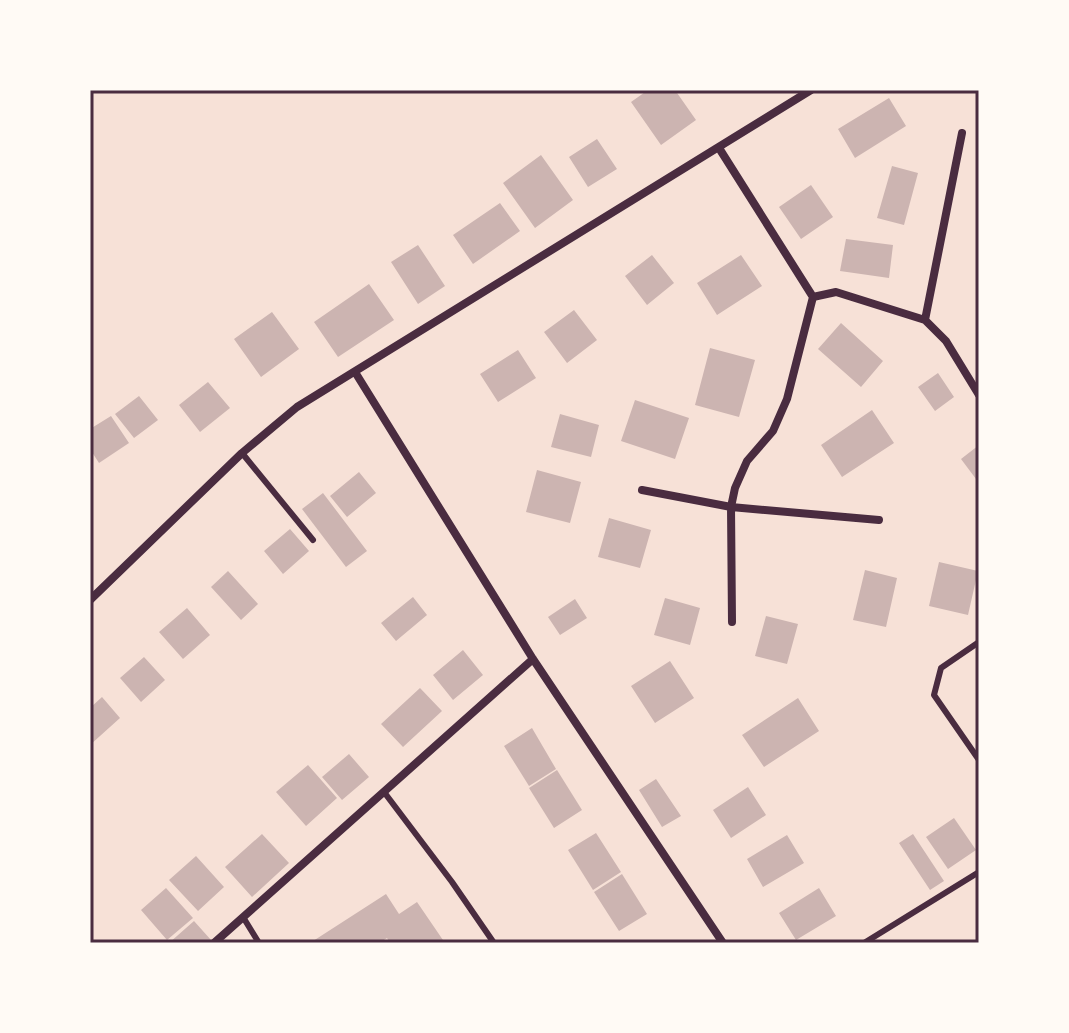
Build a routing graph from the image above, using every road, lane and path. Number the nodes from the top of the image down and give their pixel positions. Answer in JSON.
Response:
{"nodes":[{"id":1,"x":811,"y":90,"type":"edge"},
{"id":2,"x":962,"y":133,"type":"dead end"},
{"id":3,"x":719,"y":148,"type":"junction"},
{"id":4,"x":813,"y":297,"type":"junction"},
{"id":5,"x":925,"y":320,"type":"junction"},
{"id":6,"x":355,"y":372,"type":"junction"},
{"id":7,"x":979,"y":395,"type":"edge"},
{"id":8,"x":242,"y":453,"type":"junction"},
{"id":9,"x":642,"y":490,"type":"dead end"},
{"id":10,"x":731,"y":507,"type":"junction"},
{"id":11,"x":879,"y":520,"type":"dead end"},
{"id":12,"x":313,"y":540,"type":"dead end"},
{"id":13,"x":90,"y":600,"type":"edge"},
{"id":14,"x":732,"y":622,"type":"dead end"},
{"id":15,"x":979,"y":642,"type":"edge"},
{"id":16,"x":533,"y":659,"type":"junction"},
{"id":17,"x":979,"y":760,"type":"edge"},
{"id":18,"x":384,"y":792,"type":"junction"},
{"id":19,"x":979,"y":872,"type":"edge"},
{"id":20,"x":243,"y":917,"type":"junction"},
{"id":21,"x":214,"y":943,"type":"edge"},
{"id":22,"x":259,"y":943,"type":"edge"},
{"id":23,"x":494,"y":943,"type":"edge"},
{"id":24,"x":723,"y":943,"type":"edge"},
{"id":25,"x":864,"y":943,"type":"edge"}],
"edges":[{"from":1,"to":3,"type":"street"},
{"from":2,"to":5,"type":"street"},
{"from":3,"to":4,"type":"street"},
{"from":3,"to":6,"type":"street"},
{"from":4,"to":5,"type":"street"},
{"from":4,"to":10,"type":"street"},
{"from":5,"to":7,"type":"street"},
{"from":6,"to":8,"type":"street"},
{"from":6,"to":16,"type":"street"},
{"from":8,"to":12,"type":"lane"},
{"from":8,"to":13,"type":"street"},
{"from":9,"to":10,"type":"street"},
{"from":10,"to":11,"type":"street"},
{"from":10,"to":14,"type":"street"},
{"from":15,"to":17,"type":"lane"},
{"from":16,"to":18,"type":"street"},
{"from":16,"to":24,"type":"street"},
{"from":18,"to":20,"type":"street"},
{"from":18,"to":23,"type":"lane"},
{"from":19,"to":25,"type":"lane"},
{"from":20,"to":21,"type":"street"},
{"from":20,"to":22,"type":"lane"}]}
